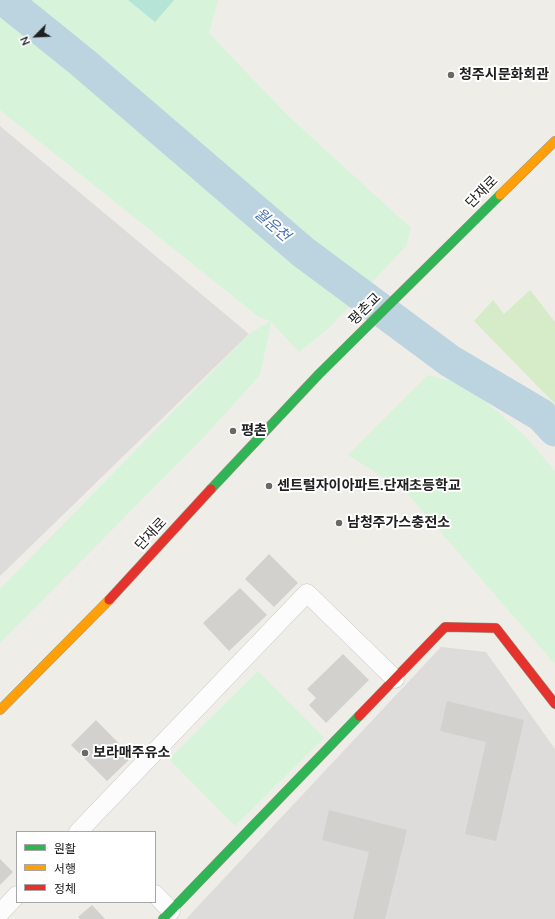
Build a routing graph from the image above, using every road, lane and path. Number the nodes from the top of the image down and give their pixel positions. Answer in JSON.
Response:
{"nodes":[{"id":1,"x":555,"y":130,"type":"edge"},
{"id":2,"x":555,"y":141,"type":"edge"},
{"id":3,"x":541,"y":167,"type":"dead end"},
{"id":4,"x":521,"y":174,"type":"junction"},
{"id":5,"x":430,"y":263,"type":"joint"},
{"id":6,"x":320,"y":374,"type":"joint"},
{"id":7,"x":395,"y":679,"type":"junction"},
{"id":8,"x":555,"y":704,"type":"edge"},
{"id":9,"x":0,"y":710,"type":"edge"},
{"id":10,"x":86,"y":829,"type":"edge"},
{"id":11,"x":16,"y":896,"type":"edge"},
{"id":12,"x":156,"y":896,"type":"edge"},
{"id":13,"x":0,"y":913,"type":"edge"},
{"id":14,"x":167,"y":915,"type":"edge"}],
"edges":[{"from":1,"to":4,"type":"street"},
{"from":2,"to":4,"type":"street","name":"단재로"},
{"from":3,"to":4,"type":"street"},
{"from":4,"to":5,"type":"street","name":"단재로"},
{"from":5,"to":6,"type":"street","name":"평촌교"},
{"from":6,"to":9,"type":"street","name":"단재로"},
{"from":7,"to":8,"type":"street"},
{"from":7,"to":10,"type":"street"},
{"from":7,"to":14,"type":"street"},
{"from":11,"to":13,"type":"street"},
{"from":12,"to":14,"type":"street"}]}
